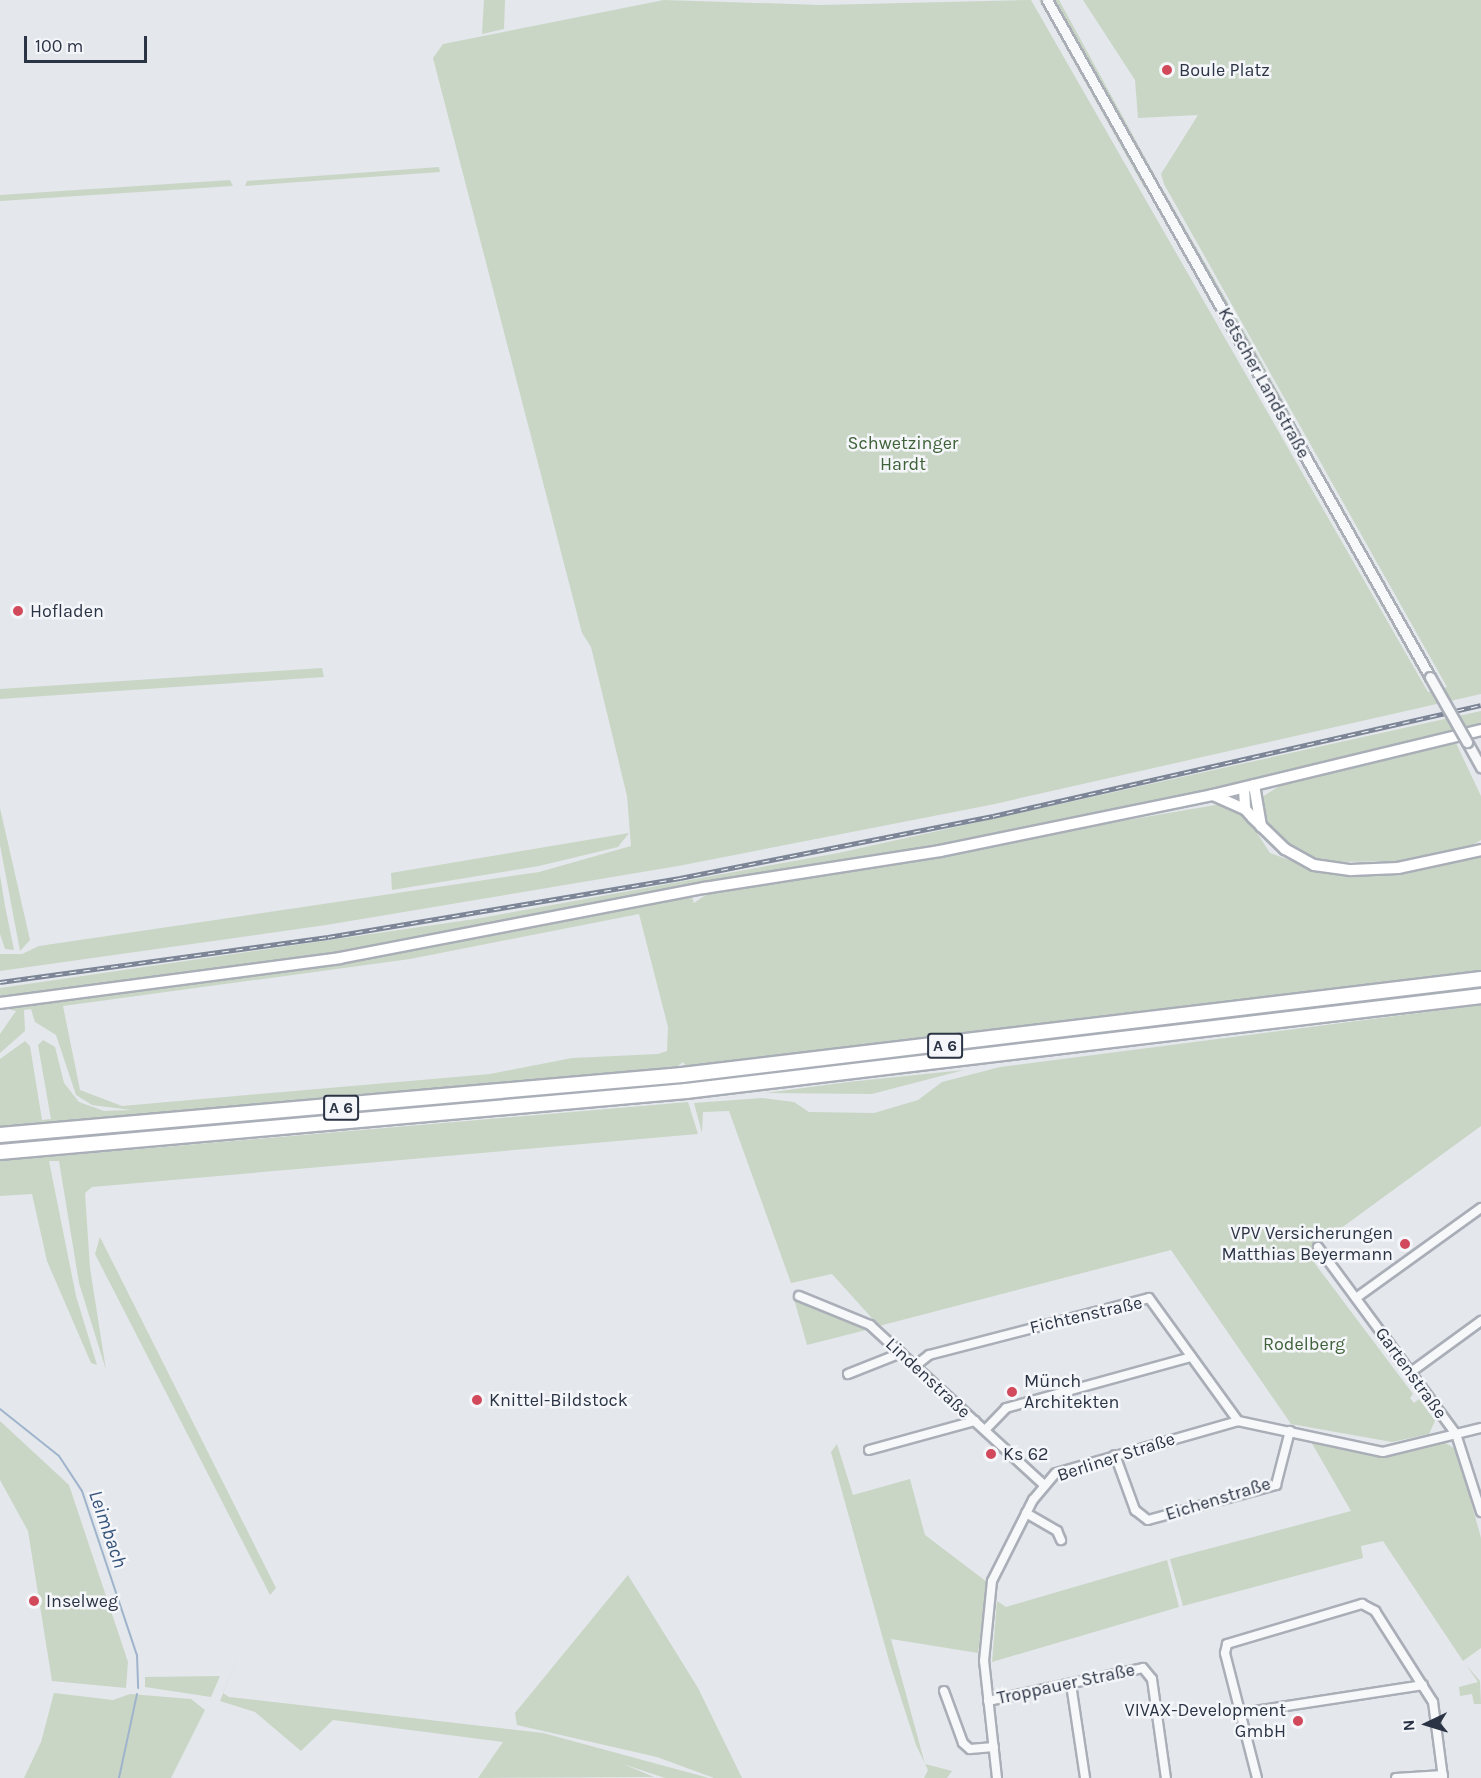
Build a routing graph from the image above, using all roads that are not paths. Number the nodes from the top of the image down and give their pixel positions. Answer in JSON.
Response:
{"nodes":[{"id":1,"x":1047,"y":0,"type":"edge"},
{"id":2,"x":1481,"y":730,"type":"edge"},
{"id":3,"x":1481,"y":767,"type":"edge"},
{"id":4,"x":1249,"y":787,"type":"junction"},
{"id":5,"x":1213,"y":795,"type":"junction"},
{"id":6,"x":1245,"y":808,"type":"junction"},
{"id":7,"x":1262,"y":826,"type":"junction"},
{"id":8,"x":1481,"y":844,"type":"edge"},
{"id":9,"x":1481,"y":850,"type":"edge"},
{"id":10,"x":1464,"y":855,"type":"junction"},
{"id":11,"x":1481,"y":979,"type":"edge"},
{"id":12,"x":1481,"y":996,"type":"edge"},
{"id":13,"x":0,"y":1003,"type":"edge"},
{"id":14,"x":0,"y":1135,"type":"edge"},
{"id":15,"x":0,"y":1152,"type":"edge"},
{"id":16,"x":1481,"y":1208,"type":"edge"},
{"id":17,"x":1318,"y":1247,"type":"dead end"},
{"id":18,"x":798,"y":1296,"type":"dead end"},
{"id":19,"x":1356,"y":1298,"type":"junction"},
{"id":20,"x":1481,"y":1321,"type":"edge"},
{"id":21,"x":901,"y":1353,"type":"junction"},
{"id":22,"x":1191,"y":1357,"type":"junction"},
{"id":23,"x":915,"y":1366,"type":"junction"},
{"id":24,"x":1411,"y":1372,"type":"junction"},
{"id":25,"x":848,"y":1374,"type":"dead end"},
{"id":26,"x":975,"y":1421,"type":"junction"},
{"id":27,"x":1238,"y":1421,"type":"junction"},
{"id":28,"x":1481,"y":1428,"type":"edge"},
{"id":29,"x":985,"y":1430,"type":"junction"},
{"id":30,"x":1290,"y":1431,"type":"junction"},
{"id":31,"x":1456,"y":1434,"type":"junction"},
{"id":32,"x":869,"y":1450,"type":"dead end"},
{"id":33,"x":1115,"y":1455,"type":"junction"},
{"id":34,"x":1043,"y":1484,"type":"junction"},
{"id":35,"x":1481,"y":1512,"type":"edge"},
{"id":36,"x":1026,"y":1513,"type":"junction"},
{"id":37,"x":1062,"y":1540,"type":"dead end"},
{"id":38,"x":1071,"y":1684,"type":"junction"},
{"id":39,"x":1423,"y":1686,"type":"junction"},
{"id":40,"x":944,"y":1691,"type":"dead end"},
{"id":41,"x":988,"y":1701,"type":"junction"},
{"id":42,"x":1241,"y":1713,"type":"junction"},
{"id":43,"x":994,"y":1747,"type":"junction"},
{"id":44,"x":1443,"y":1776,"type":"edge"},
{"id":45,"x":997,"y":1778,"type":"edge"},
{"id":46,"x":1084,"y":1778,"type":"edge"},
{"id":47,"x":1166,"y":1778,"type":"edge"},
{"id":48,"x":1257,"y":1778,"type":"edge"},
{"id":49,"x":1396,"y":1778,"type":"edge"}],
"edges":[{"from":1,"to":3,"type":"street","name":"Ketscher Landstraße","bridge":true},
{"from":2,"to":4,"type":"main road"},
{"from":4,"to":5,"type":"main road"},
{"from":4,"to":6,"type":"main road"},
{"from":4,"to":7,"type":"main road"},
{"from":5,"to":6,"type":"main road"},
{"from":5,"to":13,"type":"main road"},
{"from":6,"to":7,"type":"main road"},
{"from":7,"to":10,"type":"main road"},
{"from":8,"to":10,"type":"main road"},
{"from":9,"to":10,"type":"main road"},
{"from":11,"to":14,"type":"highway","number":"A 6"},
{"from":12,"to":15,"type":"highway","number":"A 6"},
{"from":16,"to":19,"type":"street"},
{"from":17,"to":19,"type":"street","name":"Gartenstraße"},
{"from":18,"to":21,"type":"street","name":"Lindenstraße"},
{"from":19,"to":24,"type":"street","name":"Gartenstraße"},
{"from":20,"to":24,"type":"street"},
{"from":21,"to":23,"type":"street","name":"Lindenstraße"},
{"from":21,"to":25,"type":"street"},
{"from":22,"to":23,"type":"street","name":"Fichtenstraße"},
{"from":22,"to":27,"type":"street","name":"Fichtenstraße"},
{"from":22,"to":29,"type":"street"},
{"from":23,"to":26,"type":"street","name":"Lindenstraße"},
{"from":24,"to":31,"type":"street","name":"Gartenstraße"},
{"from":26,"to":29,"type":"street","name":"Lindenstraße"},
{"from":26,"to":32,"type":"street"},
{"from":27,"to":30,"type":"street","name":"Berliner Straße"},
{"from":27,"to":33,"type":"street","name":"Berliner Straße"},
{"from":28,"to":31,"type":"street","name":"Berliner Straße"},
{"from":29,"to":34,"type":"street","name":"Lindenstraße"},
{"from":30,"to":31,"type":"street","name":"Berliner Straße"},
{"from":30,"to":33,"type":"street","name":"Eichenstraße"},
{"from":31,"to":35,"type":"street","name":"Gartenstraße"},
{"from":33,"to":34,"type":"street","name":"Berliner Straße"},
{"from":34,"to":36,"type":"street","name":"Berliner Straße"},
{"from":36,"to":37,"type":"street"},
{"from":36,"to":41,"type":"street","name":"Berliner Straße"},
{"from":38,"to":41,"type":"street","name":"Troppauer Straße"},
{"from":38,"to":46,"type":"street"},
{"from":38,"to":47,"type":"street","name":"Troppauer Straße"},
{"from":39,"to":42,"type":"street"},
{"from":39,"to":42,"type":"street"},
{"from":39,"to":44,"type":"street"},
{"from":40,"to":43,"type":"street"},
{"from":41,"to":43,"type":"street","name":"Berliner Straße"},
{"from":42,"to":48,"type":"street"},
{"from":43,"to":45,"type":"street","name":"Berliner Straße"},
{"from":44,"to":49,"type":"street"}]}
